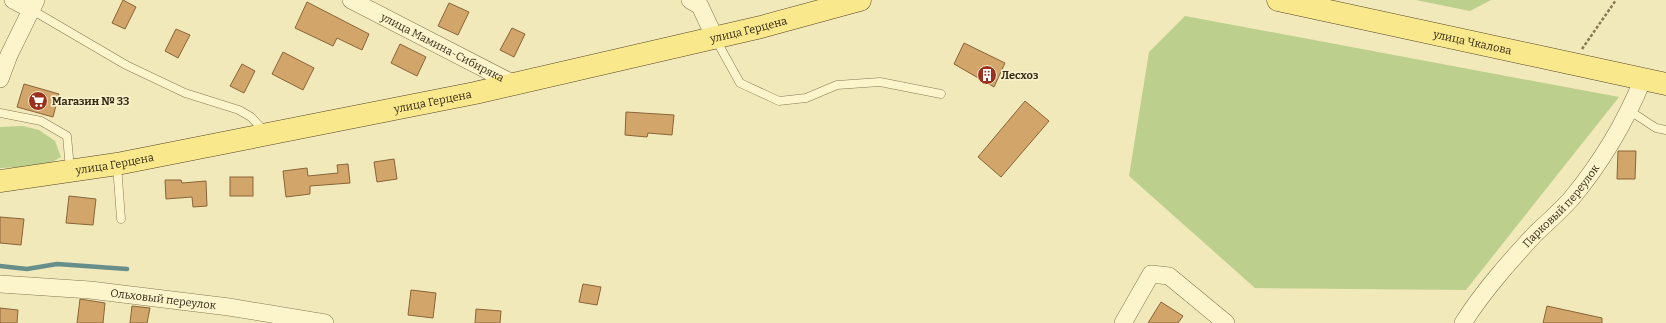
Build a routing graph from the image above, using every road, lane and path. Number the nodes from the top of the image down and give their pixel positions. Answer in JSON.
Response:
{"nodes":[{"id":1,"x":13,"y":0,"type":"edge"},
{"id":2,"x":351,"y":0,"type":"edge"},
{"id":3,"x":690,"y":0,"type":"edge"},
{"id":4,"x":860,"y":0,"type":"edge"},
{"id":5,"x":1278,"y":0,"type":"edge"},
{"id":6,"x":1616,"y":0,"type":"edge"},
{"id":7,"x":34,"y":5,"type":"edge"},
{"id":8,"x":715,"y":38,"type":"junction"},
{"id":9,"x":1571,"y":64,"type":"junction"},
{"id":10,"x":0,"y":79,"type":"edge"},
{"id":11,"x":1642,"y":79,"type":"junction"},
{"id":12,"x":514,"y":84,"type":"junction"},
{"id":13,"x":1666,"y":84,"type":"edge"},
{"id":14,"x":942,"y":94,"type":"dead end"},
{"id":15,"x":1630,"y":111,"type":"junction"},
{"id":16,"x":0,"y":113,"type":"edge"},
{"id":17,"x":1666,"y":130,"type":"edge"},
{"id":18,"x":266,"y":134,"type":"junction"},
{"id":19,"x":117,"y":164,"type":"junction"},
{"id":20,"x":70,"y":171,"type":"junction"},
{"id":21,"x":0,"y":181,"type":"edge"},
{"id":22,"x":121,"y":219,"type":"dead end"},
{"id":23,"x":0,"y":284,"type":"edge"},
{"id":24,"x":325,"y":323,"type":"edge"},
{"id":25,"x":1123,"y":323,"type":"edge"},
{"id":26,"x":1226,"y":323,"type":"edge"},
{"id":27,"x":1463,"y":323,"type":"edge"}],
"edges":[{"from":1,"to":7,"type":"street"},
{"from":2,"to":12,"type":"street","name":"улица Мамина-Сибиряка"},
{"from":3,"to":8,"type":"street"},
{"from":4,"to":8,"type":"main road","name":"улица Герцена"},
{"from":5,"to":9,"type":"main road","name":"улица Чкалова"},
{"from":6,"to":9,"type":"path"},
{"from":7,"to":10,"type":"street"},
{"from":7,"to":18,"type":"lane"},
{"from":8,"to":12,"type":"main road","name":"улица Герцена"},
{"from":8,"to":14,"type":"lane"},
{"from":9,"to":11,"type":"main road","name":"улица Чкалова"},
{"from":11,"to":13,"type":"main road","name":"улица Чкалова"},
{"from":11,"to":15,"type":"street","name":"Парковый переулок"},
{"from":12,"to":18,"type":"main road","name":"улица Герцена"},
{"from":15,"to":17,"type":"lane"},
{"from":15,"to":27,"type":"street","name":"Парковый переулок"},
{"from":16,"to":20,"type":"lane"},
{"from":18,"to":19,"type":"main road","name":"улица Герцена"},
{"from":19,"to":20,"type":"main road","name":"улица Герцена"},
{"from":19,"to":22,"type":"lane"},
{"from":20,"to":21,"type":"main road","name":"улица Герцена"},
{"from":23,"to":24,"type":"street","name":"Ольховый переулок"},
{"from":25,"to":26,"type":"street"}]}
